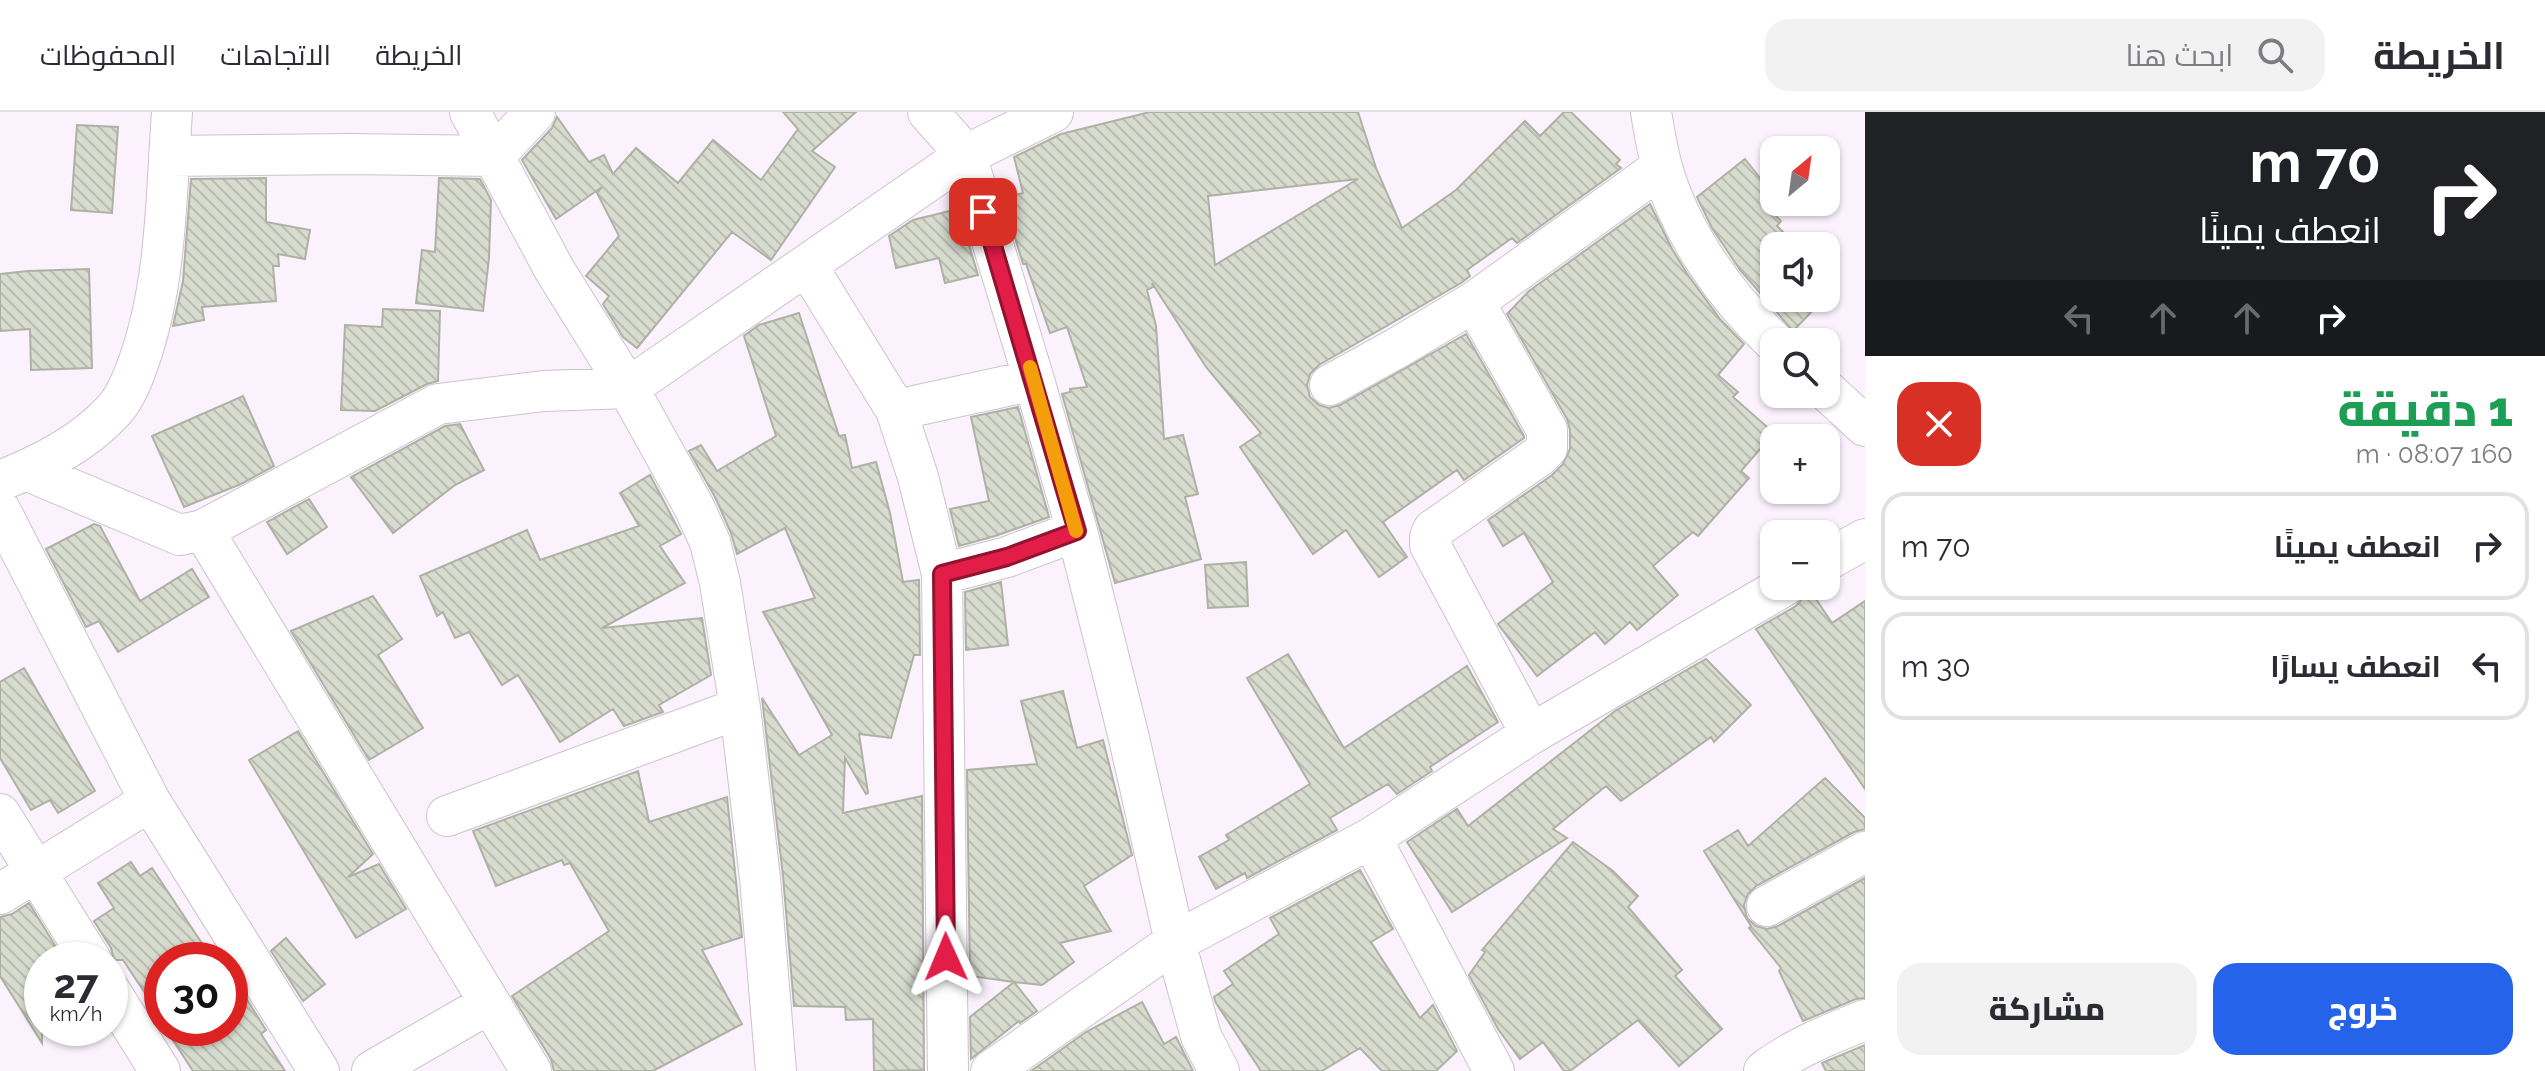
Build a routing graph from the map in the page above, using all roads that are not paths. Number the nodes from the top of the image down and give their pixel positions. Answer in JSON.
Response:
{"nodes":[{"id":1,"x":172,"y":112,"type":"edge"},
{"id":2,"x":470,"y":112,"type":"edge"},
{"id":3,"x":535,"y":112,"type":"edge"},
{"id":4,"x":928,"y":112,"type":"edge"},
{"id":5,"x":1053,"y":112,"type":"edge"},
{"id":6,"x":1651,"y":112,"type":"edge"},
{"id":7,"x":966,"y":155,"type":"junction"},
{"id":8,"x":169,"y":156,"type":"junction"},
{"id":9,"x":494,"y":156,"type":"junction"},
{"id":10,"x":1662,"y":167,"type":"junction"},
{"id":11,"x":807,"y":266,"type":"junction"},
{"id":12,"x":1474,"y":302,"type":"junction"},
{"id":13,"x":1761,"y":328,"type":"edge"},
{"id":14,"x":1034,"y":380,"type":"junction"},
{"id":15,"x":1330,"y":385,"type":"dead end"},
{"id":16,"x":628,"y":388,"type":"junction"},
{"id":17,"x":1840,"y":403,"type":"edge"},
{"id":18,"x":896,"y":410,"type":"junction"},
{"id":19,"x":1865,"y":426,"type":"edge"},
{"id":20,"x":13,"y":476,"type":"edge"},
{"id":21,"x":0,"y":510,"type":"edge"},
{"id":22,"x":203,"y":530,"type":"junction"},
{"id":23,"x":1077,"y":531,"type":"junction"},
{"id":24,"x":1865,"y":539,"type":"edge"},
{"id":25,"x":1840,"y":553,"type":"edge"},
{"id":26,"x":942,"y":574,"type":"junction"},
{"id":27,"x":1760,"y":600,"type":"edge"},
{"id":28,"x":740,"y":708,"type":"junction"},
{"id":29,"x":1531,"y":734,"type":"junction"},
{"id":30,"x":150,"y":801,"type":"junction"},
{"id":31,"x":0,"y":814,"type":"edge"},
{"id":32,"x":447,"y":816,"type":"dead end"},
{"id":33,"x":1371,"y":838,"type":"junction"},
{"id":34,"x":1865,"y":852,"type":"edge"},
{"id":35,"x":36,"y":871,"type":"junction"},
{"id":36,"x":0,"y":894,"type":"edge"},
{"id":37,"x":1767,"y":906,"type":"dead end"},
{"id":38,"x":80,"y":942,"type":"edge"},
{"id":39,"x":1175,"y":942,"type":"junction"},
{"id":40,"x":490,"y":1003,"type":"junction"},
{"id":41,"x":128,"y":1020,"type":"edge"},
{"id":42,"x":1865,"y":1020,"type":"edge"},
{"id":43,"x":160,"y":1071,"type":"edge"},
{"id":44,"x":319,"y":1071,"type":"edge"},
{"id":45,"x":372,"y":1071,"type":"edge"},
{"id":46,"x":531,"y":1071,"type":"edge"},
{"id":47,"x":776,"y":1071,"type":"edge"},
{"id":48,"x":948,"y":1071,"type":"edge"},
{"id":49,"x":991,"y":1071,"type":"edge"},
{"id":50,"x":1219,"y":1071,"type":"edge"},
{"id":51,"x":1494,"y":1071,"type":"edge"},
{"id":52,"x":1764,"y":1071,"type":"edge"}],
"edges":[{"from":1,"to":8,"type":"street"},
{"from":2,"to":9,"type":"street"},
{"from":3,"to":9,"type":"street"},
{"from":4,"to":7,"type":"street"},
{"from":5,"to":7,"type":"street"},
{"from":6,"to":10,"type":"street"},
{"from":7,"to":11,"type":"street"},
{"from":7,"to":14,"type":"street"},
{"from":8,"to":9,"type":"street"},
{"from":8,"to":20,"type":"street"},
{"from":9,"to":16,"type":"street"},
{"from":10,"to":12,"type":"street"},
{"from":10,"to":13,"type":"street"},
{"from":11,"to":16,"type":"street"},
{"from":11,"to":18,"type":"street"},
{"from":12,"to":15,"type":"street"},
{"from":12,"to":29,"type":"street"},
{"from":14,"to":18,"type":"street"},
{"from":14,"to":23,"type":"street"},
{"from":16,"to":22,"type":"street"},
{"from":16,"to":28,"type":"street"},
{"from":17,"to":19,"type":"street"},
{"from":18,"to":26,"type":"street"},
{"from":20,"to":22,"type":"street"},
{"from":21,"to":30,"type":"street"},
{"from":22,"to":40,"type":"street"},
{"from":23,"to":26,"type":"street"},
{"from":23,"to":39,"type":"street"},
{"from":24,"to":25,"type":"street"},
{"from":26,"to":48,"type":"street"},
{"from":27,"to":29,"type":"street"},
{"from":28,"to":32,"type":"street"},
{"from":28,"to":47,"type":"street"},
{"from":29,"to":33,"type":"street"},
{"from":30,"to":35,"type":"street"},
{"from":30,"to":44,"type":"street"},
{"from":31,"to":35,"type":"street"},
{"from":33,"to":39,"type":"street"},
{"from":33,"to":51,"type":"street"},
{"from":34,"to":37,"type":"street"},
{"from":35,"to":36,"type":"street"},
{"from":35,"to":38,"type":"street"},
{"from":39,"to":49,"type":"street"},
{"from":39,"to":50,"type":"street"},
{"from":40,"to":45,"type":"street"},
{"from":40,"to":46,"type":"street"},
{"from":41,"to":43,"type":"street"},
{"from":42,"to":52,"type":"street"}]}
